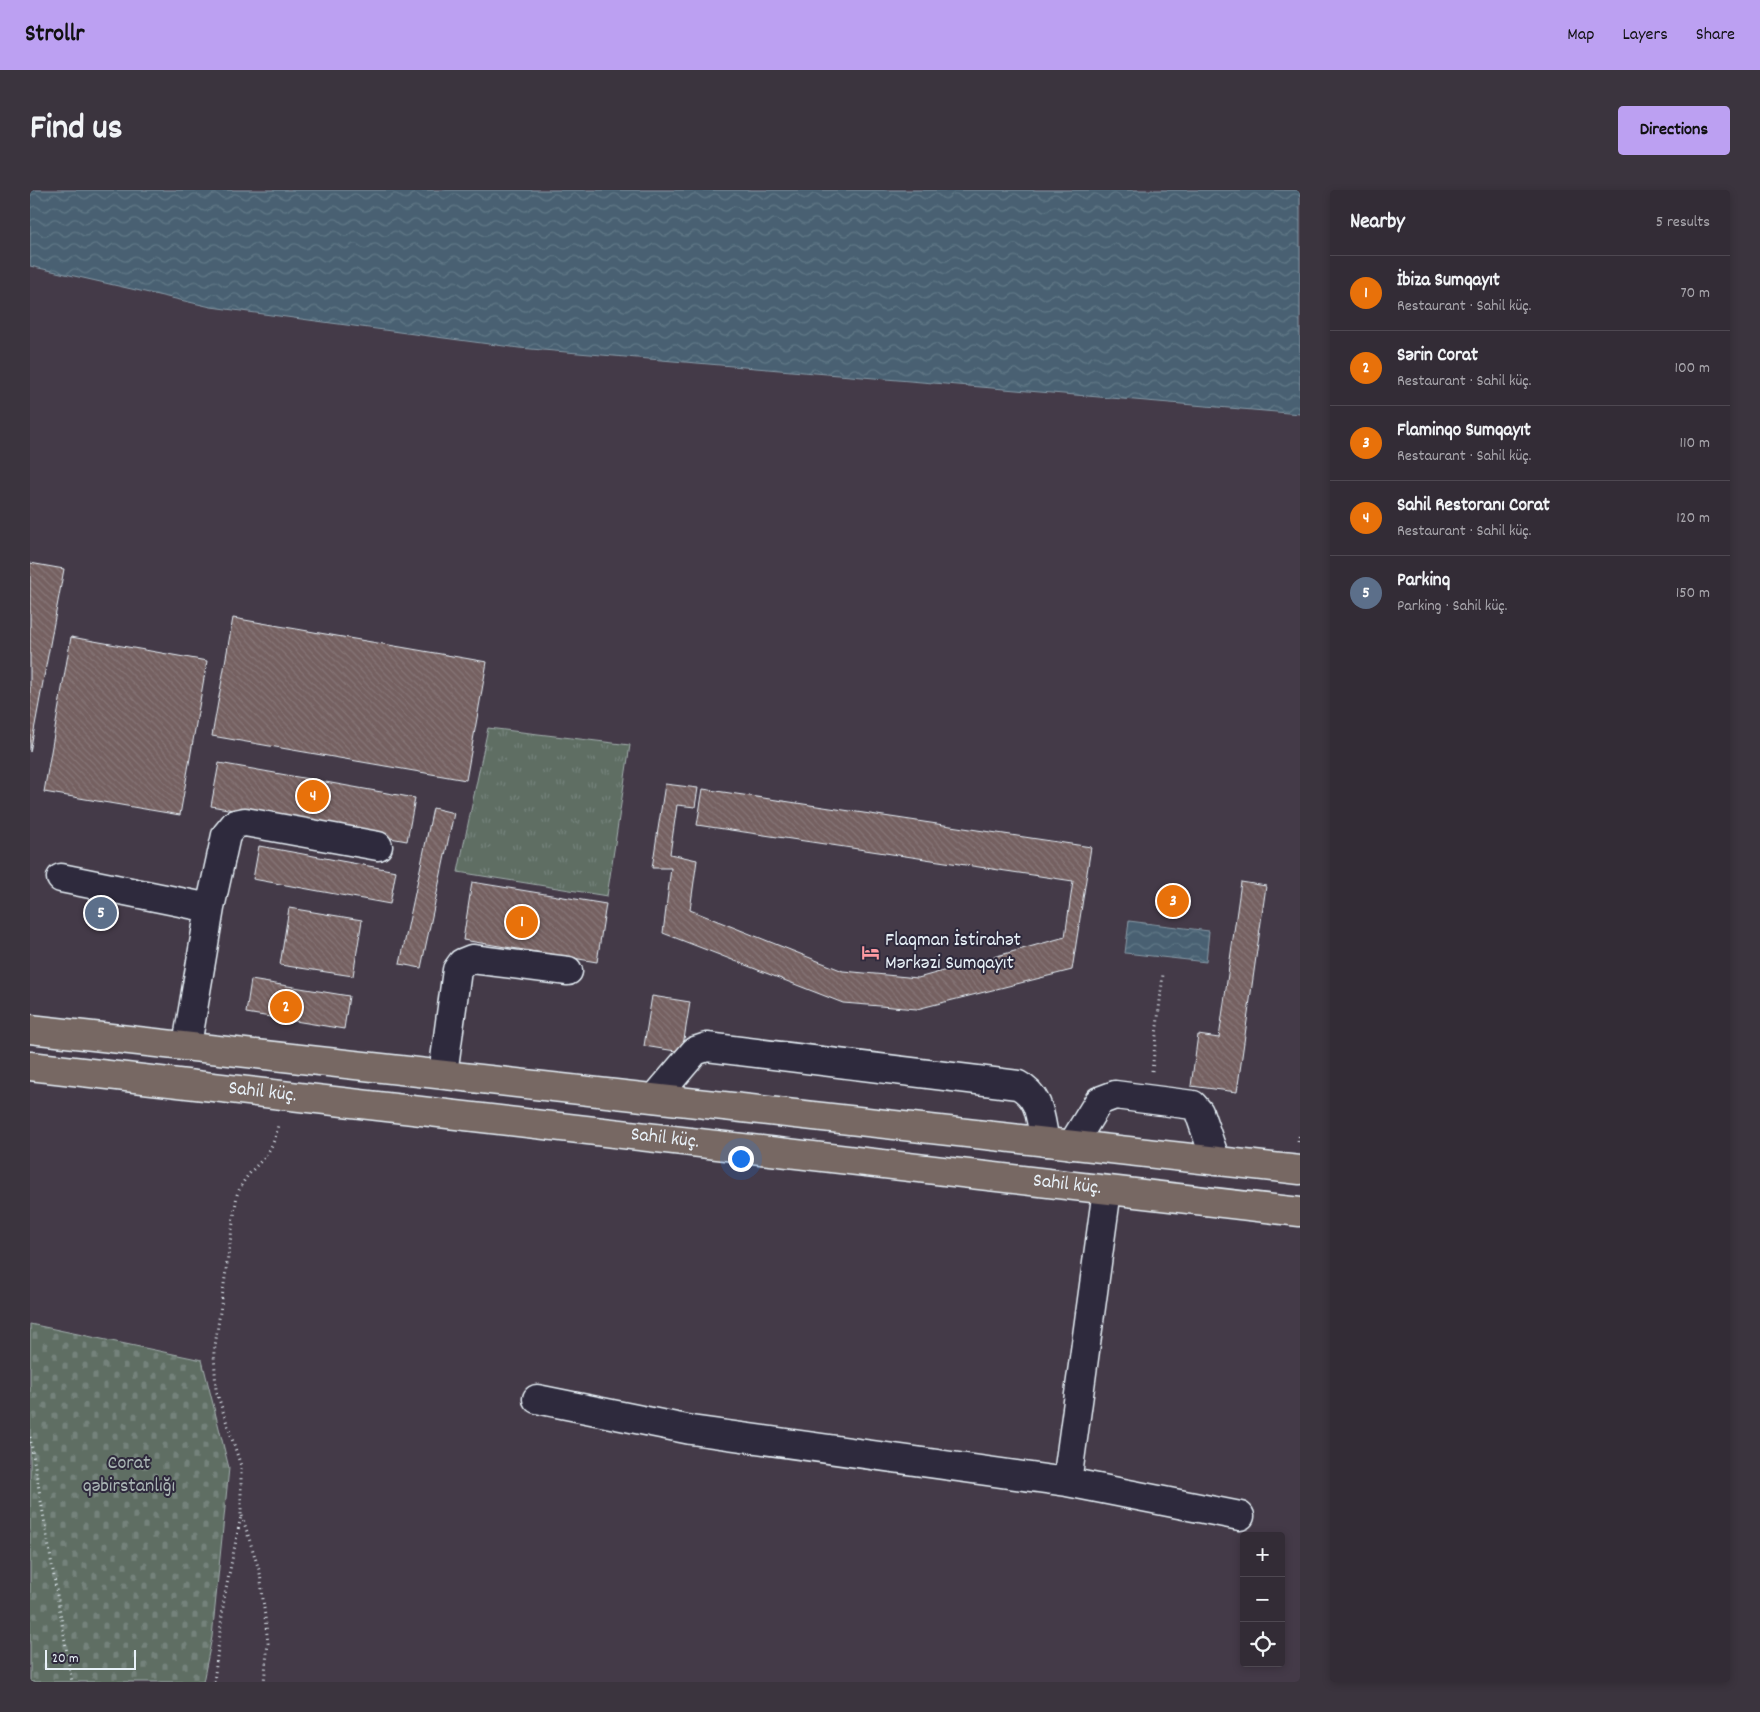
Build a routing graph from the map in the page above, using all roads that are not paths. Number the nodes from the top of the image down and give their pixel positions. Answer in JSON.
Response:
{"nodes":[{"id":1,"x":378,"y":846,"type":"dead end"},
{"id":2,"x":61,"y":878,"type":"dead end"},
{"id":3,"x":210,"y":908,"type":"junction"},
{"id":4,"x":568,"y":971,"type":"dead end"},
{"id":5,"x":30,"y":1029,"type":"edge"},
{"id":6,"x":187,"y":1045,"type":"junction"},
{"id":7,"x":30,"y":1066,"type":"edge"},
{"id":8,"x":443,"y":1074,"type":"junction"},
{"id":9,"x":655,"y":1098,"type":"junction"},
{"id":10,"x":1045,"y":1142,"type":"junction"},
{"id":11,"x":1072,"y":1145,"type":"junction"},
{"id":12,"x":1216,"y":1161,"type":"junction"},
{"id":13,"x":1300,"y":1170,"type":"edge"},
{"id":14,"x":1106,"y":1190,"type":"junction"},
{"id":15,"x":1300,"y":1212,"type":"edge"},
{"id":16,"x":537,"y":1400,"type":"dead end"},
{"id":17,"x":1068,"y":1482,"type":"junction"},
{"id":18,"x":1240,"y":1516,"type":"dead end"}],
"edges":[{"from":1,"to":3,"type":"street"},
{"from":2,"to":3,"type":"street"},
{"from":3,"to":6,"type":"street"},
{"from":4,"to":8,"type":"street"},
{"from":5,"to":6,"type":"main road","name":"Sahil küç."},
{"from":6,"to":8,"type":"main road","name":"Sahil küç."},
{"from":7,"to":14,"type":"main road","name":"Sahil küç."},
{"from":8,"to":9,"type":"main road","name":"Sahil küç."},
{"from":9,"to":10,"type":"main road","name":"Sahil küç."},
{"from":9,"to":10,"type":"street"},
{"from":10,"to":11,"type":"main road","name":"Sahil küç."},
{"from":11,"to":12,"type":"main road","name":"Sahil küç."},
{"from":11,"to":12,"type":"street"},
{"from":12,"to":13,"type":"main road","name":"Sahil küç."},
{"from":14,"to":15,"type":"main road","name":"Sahil küç."},
{"from":14,"to":17,"type":"street"},
{"from":16,"to":17,"type":"street"},
{"from":17,"to":18,"type":"street"}]}
